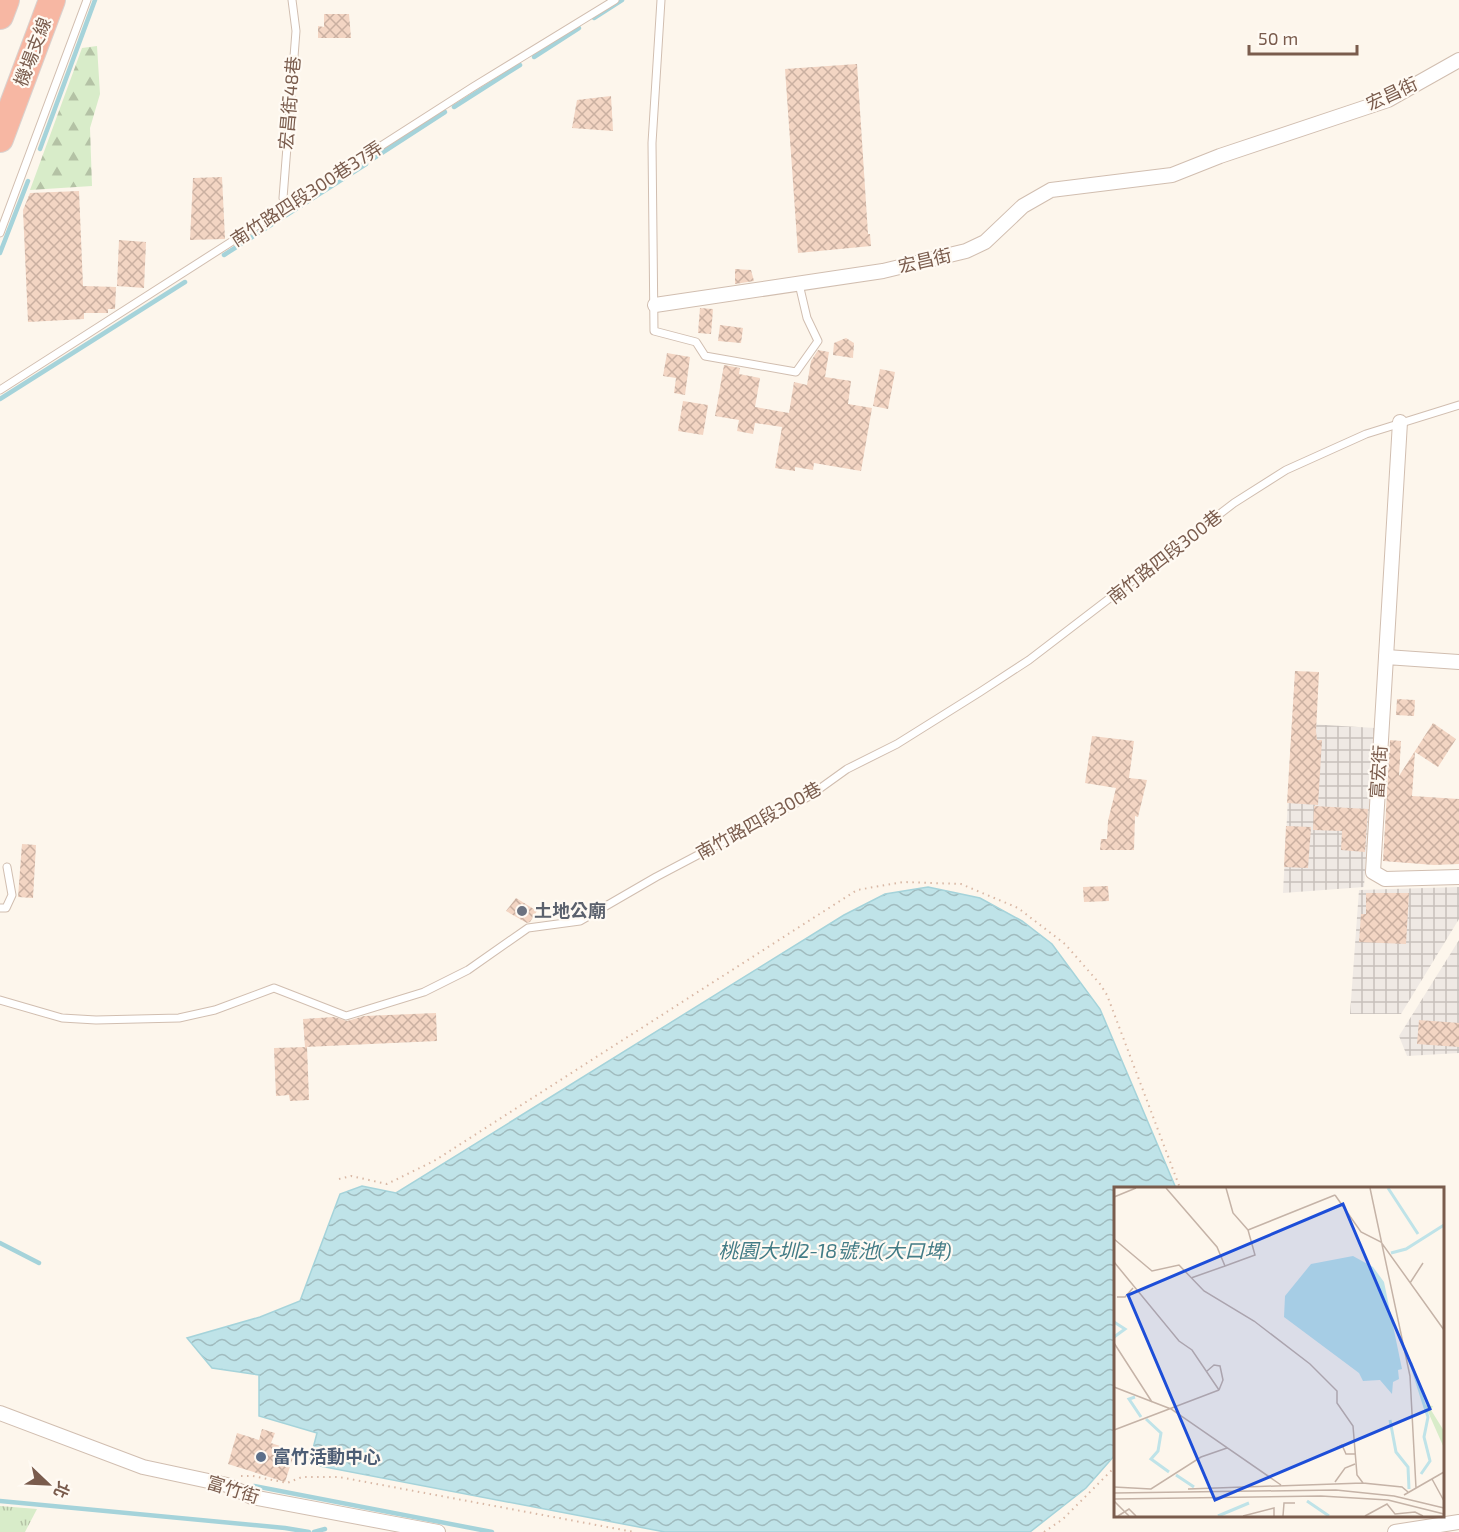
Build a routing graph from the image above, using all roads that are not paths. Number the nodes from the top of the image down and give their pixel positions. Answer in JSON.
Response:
{"nodes":[{"id":1,"x":6,"y":0,"type":"edge"},
{"id":2,"x":52,"y":0,"type":"edge"},
{"id":3,"x":87,"y":0,"type":"edge"},
{"id":4,"x":292,"y":0,"type":"edge"},
{"id":5,"x":615,"y":0,"type":"edge"},
{"id":6,"x":661,"y":0,"type":"edge"},
{"id":7,"x":0,"y":16,"type":"edge"},
{"id":8,"x":1459,"y":60,"type":"edge"},
{"id":9,"x":0,"y":139,"type":"edge"},
{"id":10,"x":287,"y":206,"type":"junction"},
{"id":11,"x":0,"y":233,"type":"edge"},
{"id":12,"x":799,"y":284,"type":"junction"},
{"id":13,"x":655,"y":305,"type":"junction"},
{"id":14,"x":0,"y":390,"type":"edge"},
{"id":15,"x":1459,"y":405,"type":"edge"},
{"id":16,"x":1400,"y":422,"type":"junction"},
{"id":17,"x":1386,"y":657,"type":"junction"},
{"id":18,"x":1459,"y":662,"type":"edge"},
{"id":19,"x":7,"y":867,"type":"dead end"},
{"id":20,"x":1459,"y":877,"type":"edge"},
{"id":21,"x":0,"y":908,"type":"edge"},
{"id":22,"x":0,"y":1000,"type":"edge"},
{"id":23,"x":0,"y":1413,"type":"edge"},
{"id":24,"x":1459,"y":1522,"type":"edge"},
{"id":25,"x":438,"y":1532,"type":"edge"},
{"id":26,"x":1395,"y":1532,"type":"edge"}],
"edges":[{"from":1,"to":7,"type":"highway"},
{"from":2,"to":9,"type":"highway","name":"機場支線"},
{"from":3,"to":11,"type":"lane"},
{"from":4,"to":10,"type":"lane","name":"宏昌街48巷"},
{"from":5,"to":10,"type":"lane","name":"南竹路四段300巷37弄"},
{"from":6,"to":13,"type":"lane"},
{"from":8,"to":12,"type":"street","name":"宏昌街"},
{"from":10,"to":14,"type":"lane","name":"南竹路四段300巷37弄"},
{"from":12,"to":13,"type":"street","name":"宏昌街"},
{"from":12,"to":13,"type":"lane"},
{"from":15,"to":16,"type":"lane","name":"南竹路四段300巷"},
{"from":16,"to":17,"type":"street"},
{"from":16,"to":22,"type":"lane","name":"南竹路四段300巷"},
{"from":17,"to":18,"type":"street"},
{"from":17,"to":20,"type":"street","name":"富宏街"},
{"from":19,"to":21,"type":"lane"},
{"from":23,"to":25,"type":"street","name":"富竹街"},
{"from":24,"to":26,"type":"street"}]}
